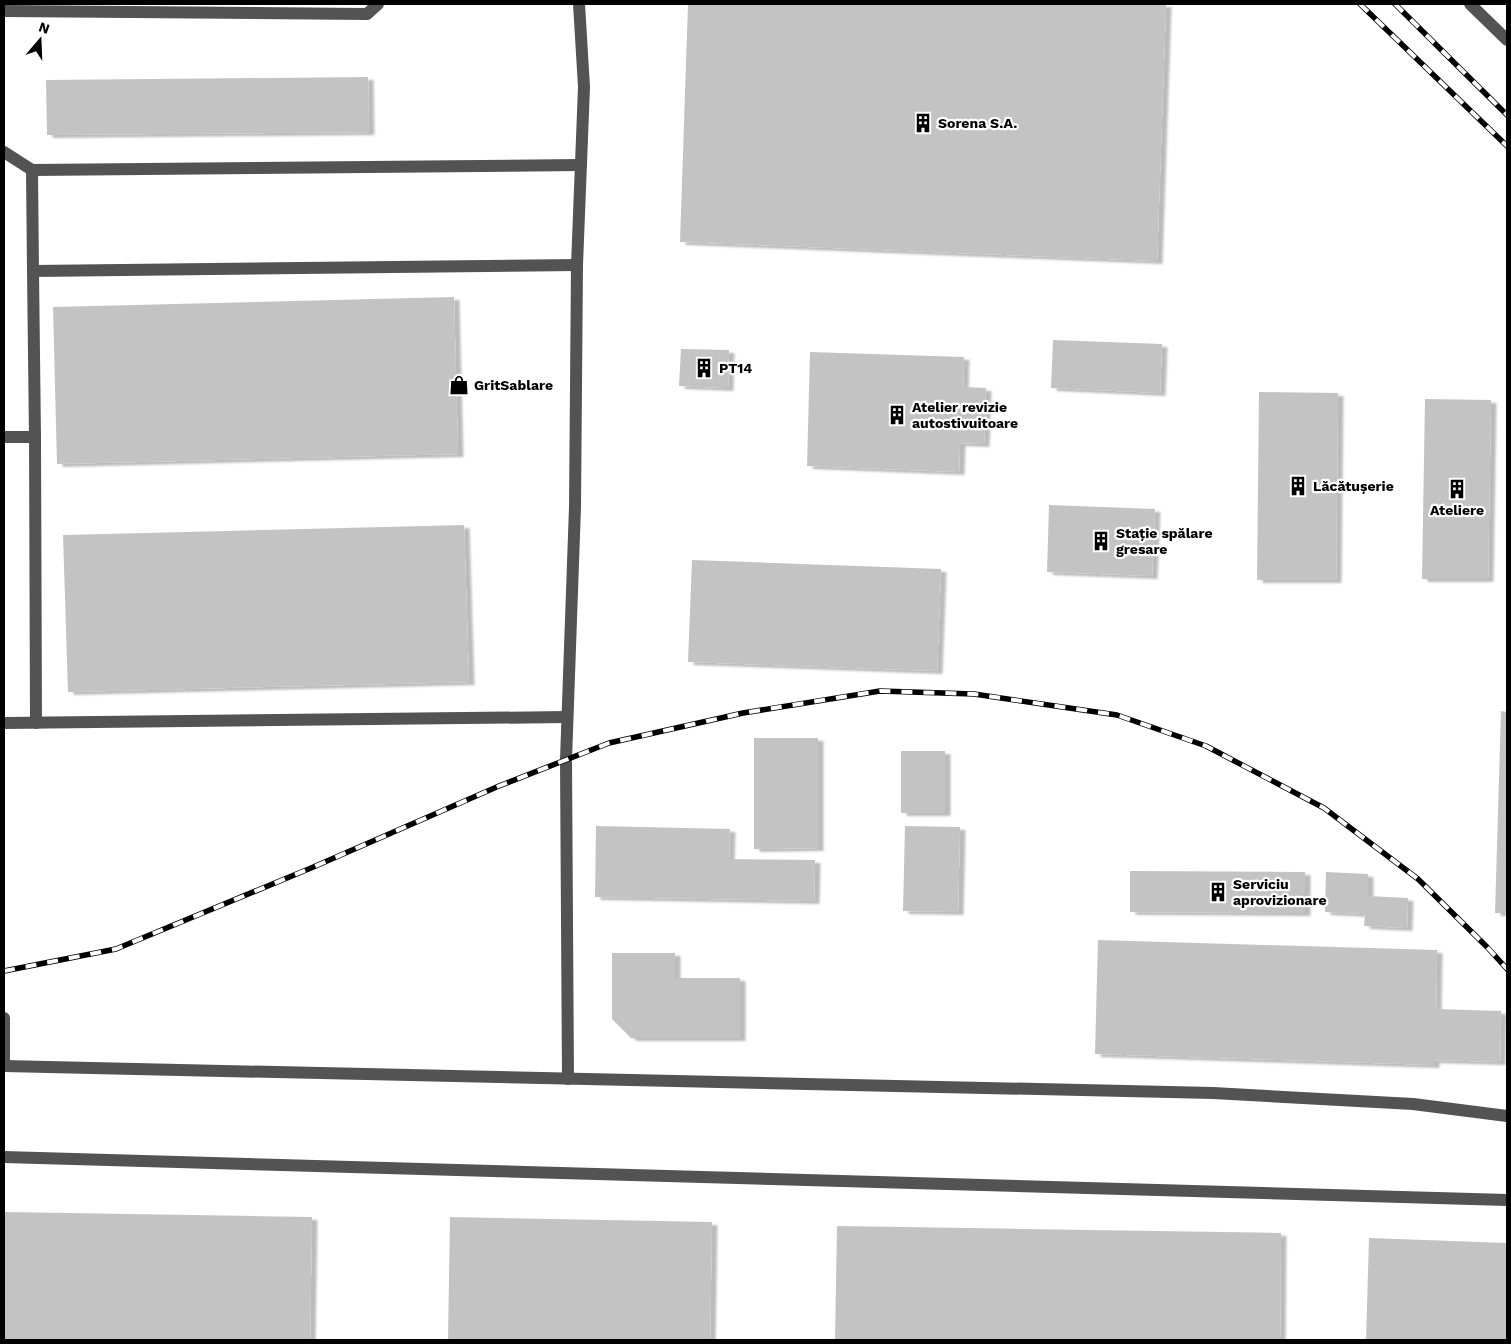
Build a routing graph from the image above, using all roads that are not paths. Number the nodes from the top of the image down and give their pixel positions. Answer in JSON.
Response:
{"nodes":[{"id":1,"x":378,"y":4,"type":"edge"},
{"id":2,"x":579,"y":4,"type":"edge"},
{"id":3,"x":1470,"y":4,"type":"edge"},
{"id":4,"x":4,"y":11,"type":"edge"},
{"id":5,"x":1507,"y":40,"type":"edge"},
{"id":6,"x":4,"y":152,"type":"edge"},
{"id":7,"x":580,"y":165,"type":"junction"},
{"id":8,"x":32,"y":170,"type":"junction"},
{"id":9,"x":577,"y":265,"type":"junction"},
{"id":10,"x":33,"y":271,"type":"junction"},
{"id":11,"x":4,"y":437,"type":"edge"},
{"id":12,"x":36,"y":437,"type":"junction"},
{"id":13,"x":567,"y":717,"type":"junction"},
{"id":14,"x":4,"y":723,"type":"edge"},
{"id":15,"x":36,"y":723,"type":"junction"},
{"id":16,"x":4,"y":1018,"type":"edge"},
{"id":17,"x":4,"y":1062,"type":"edge"},
{"id":18,"x":4,"y":1066,"type":"edge"},
{"id":19,"x":568,"y":1079,"type":"junction"},
{"id":20,"x":1507,"y":1116,"type":"edge"},
{"id":21,"x":4,"y":1157,"type":"edge"},
{"id":22,"x":1507,"y":1200,"type":"edge"}],
"edges":[{"from":1,"to":4,"type":"street"},
{"from":2,"to":7,"type":"street"},
{"from":3,"to":5,"type":"street"},
{"from":6,"to":8,"type":"street"},
{"from":7,"to":8,"type":"street"},
{"from":7,"to":9,"type":"street"},
{"from":8,"to":10,"type":"street"},
{"from":9,"to":10,"type":"street"},
{"from":9,"to":13,"type":"street"},
{"from":10,"to":12,"type":"street"},
{"from":11,"to":12,"type":"street"},
{"from":12,"to":15,"type":"street"},
{"from":13,"to":15,"type":"street"},
{"from":13,"to":19,"type":"street"},
{"from":14,"to":15,"type":"street"},
{"from":16,"to":17,"type":"street"},
{"from":18,"to":19,"type":"street"},
{"from":19,"to":20,"type":"street"},
{"from":21,"to":22,"type":"street"}]}
